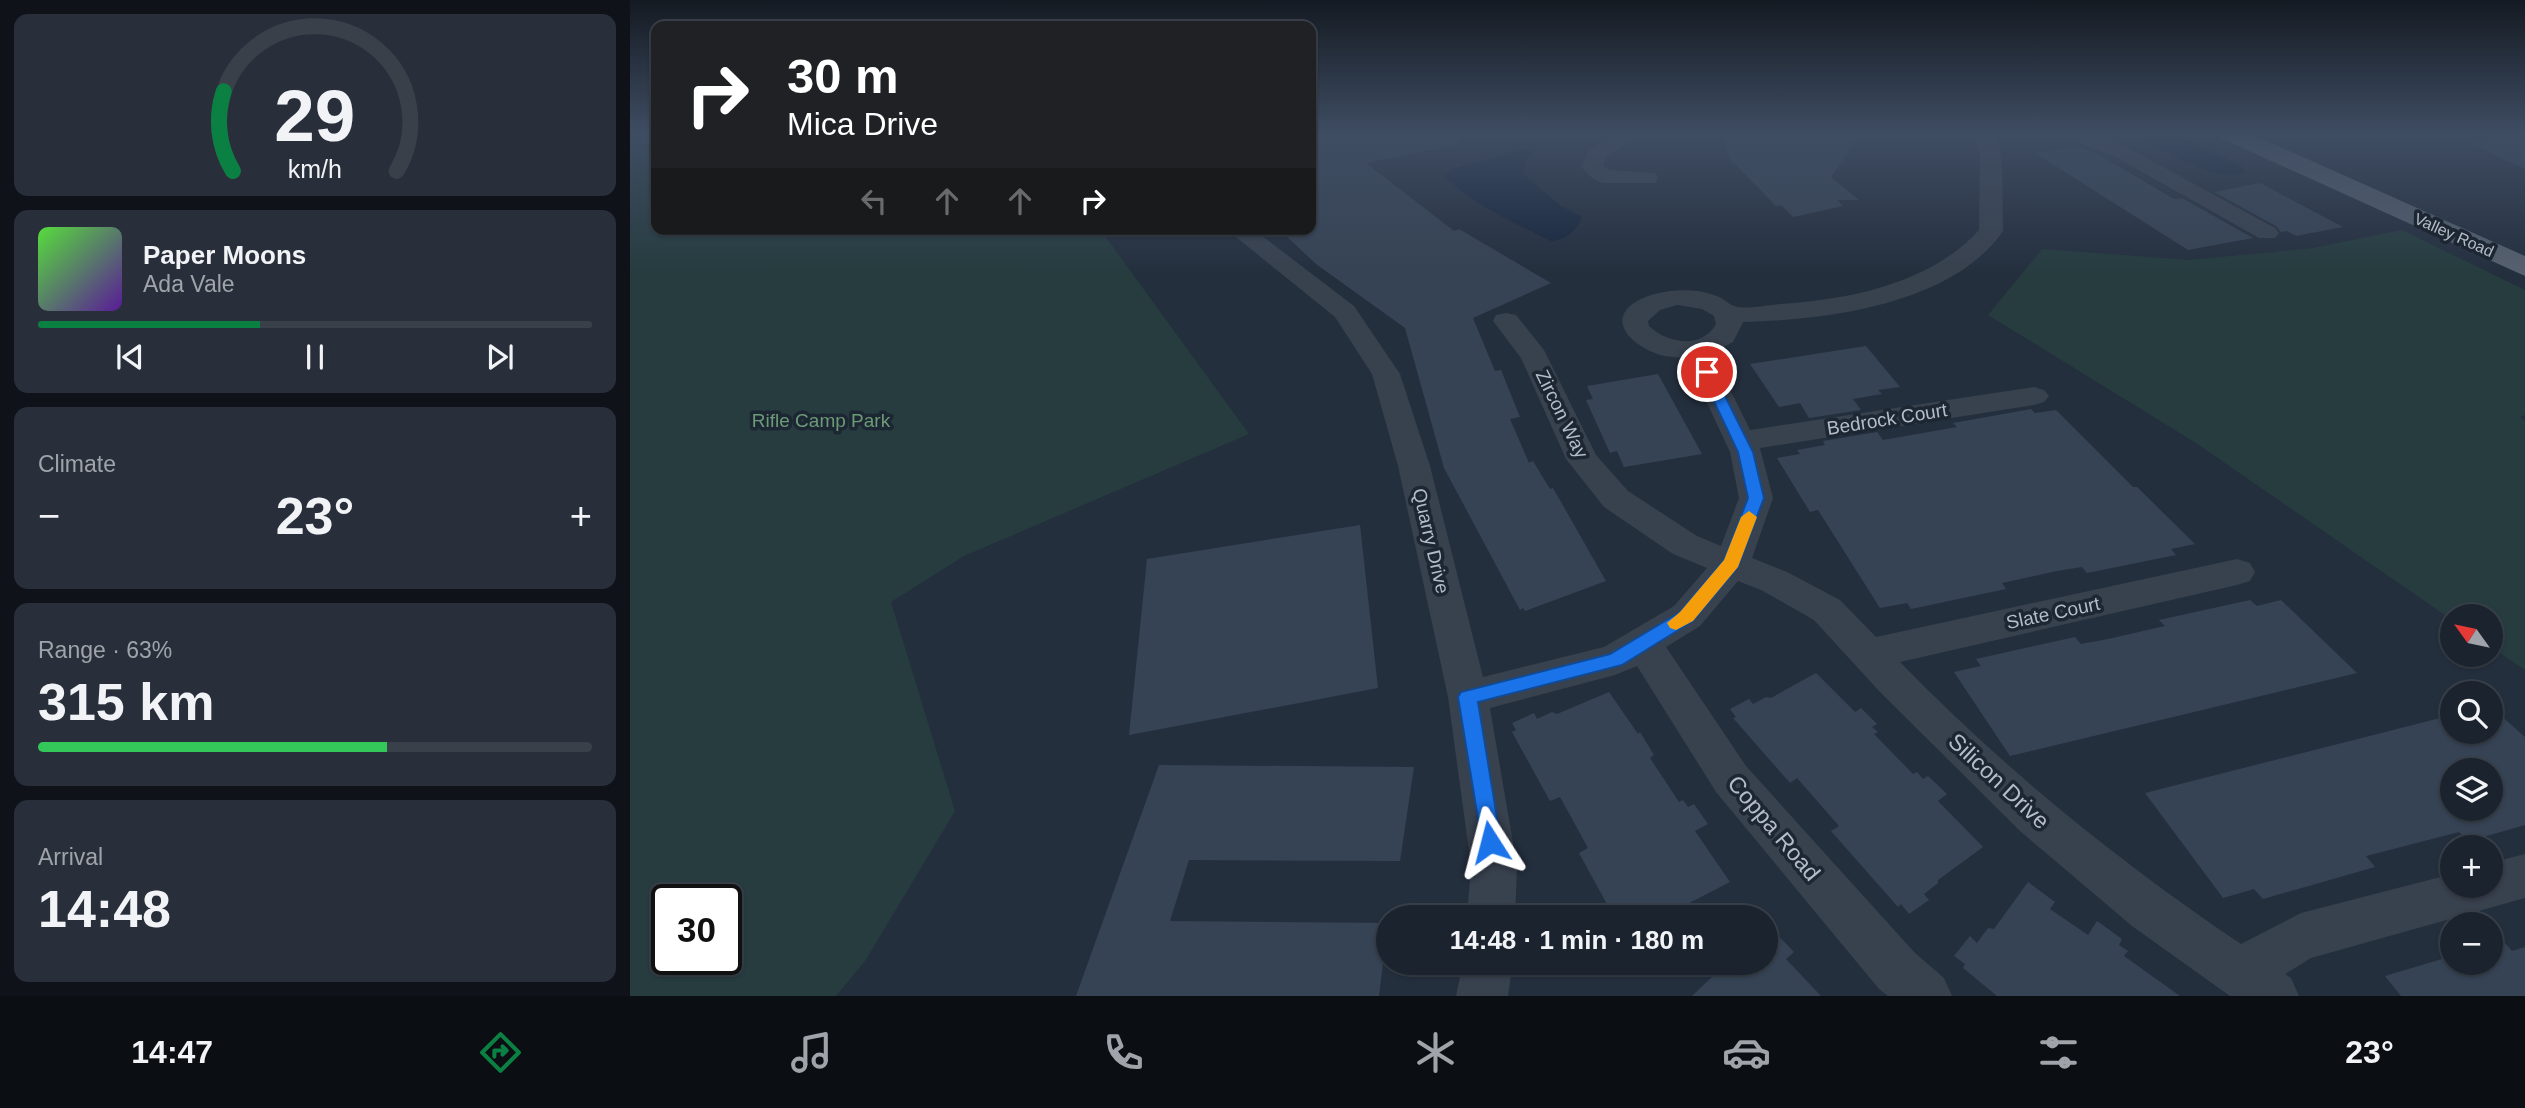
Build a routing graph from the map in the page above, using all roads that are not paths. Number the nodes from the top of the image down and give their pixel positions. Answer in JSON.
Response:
{"nodes":[{"id":1,"x":1991,"y":179,"type":"edge"},
{"id":2,"x":2171,"y":179,"type":"edge"},
{"id":3,"x":2330,"y":179,"type":"edge"},
{"id":4,"x":2267,"y":233,"type":"dead end"},
{"id":5,"x":1246,"y":235,"type":"edge"},
{"id":6,"x":2525,"y":267,"type":"edge"},
{"id":7,"x":1727,"y":314,"type":"junction"},
{"id":8,"x":1506,"y":321,"type":"dead end"},
{"id":9,"x":1695,"y":348,"type":"junction"},
{"id":10,"x":2034,"y":396,"type":"dead end"},
{"id":11,"x":1741,"y":442,"type":"junction"},
{"id":12,"x":1732,"y":562,"type":"junction"},
{"id":13,"x":2237,"y":572,"type":"dead end"},
{"id":14,"x":1643,"y":643,"type":"junction"},
{"id":15,"x":1868,"y":654,"type":"junction"},
{"id":16,"x":1468,"y":697,"type":"junction"},
{"id":17,"x":2525,"y":876,"type":"edge"},
{"id":18,"x":2503,"y":882,"type":"edge"},
{"id":19,"x":2443,"y":898,"type":"edge"},
{"id":20,"x":1492,"y":905,"type":"edge"},
{"id":21,"x":1486,"y":975,"type":"edge"},
{"id":22,"x":2257,"y":984,"type":"edge"},
{"id":23,"x":1482,"y":996,"type":"edge"},
{"id":24,"x":1926,"y":996,"type":"edge"}],
"edges":[{"from":1,"to":7,"type":"street"},
{"from":2,"to":4,"type":"street"},
{"from":3,"to":6,"type":"main road","name":"Valley Road"},
{"from":5,"to":16,"type":"street","name":"Quarry Drive"},
{"from":7,"to":9,"type":"street"},
{"from":7,"to":9,"type":"street"},
{"from":8,"to":12,"type":"street","name":"Zircon Way"},
{"from":9,"to":11,"type":"street"},
{"from":10,"to":11,"type":"street","name":"Bedrock Court"},
{"from":11,"to":12,"type":"street"},
{"from":12,"to":14,"type":"street"},
{"from":12,"to":15,"type":"street","name":"Silicon Drive"},
{"from":13,"to":15,"type":"street","name":"Slate Court"},
{"from":14,"to":16,"type":"street"},
{"from":14,"to":24,"type":"street","name":"Coppa Road"},
{"from":15,"to":22,"type":"street","name":"Silicon Drive"},
{"from":16,"to":20,"type":"street","name":"Quarry Drive"},
{"from":17,"to":18,"type":"street"},
{"from":19,"to":22,"type":"street"},
{"from":21,"to":23,"type":"street"}]}
